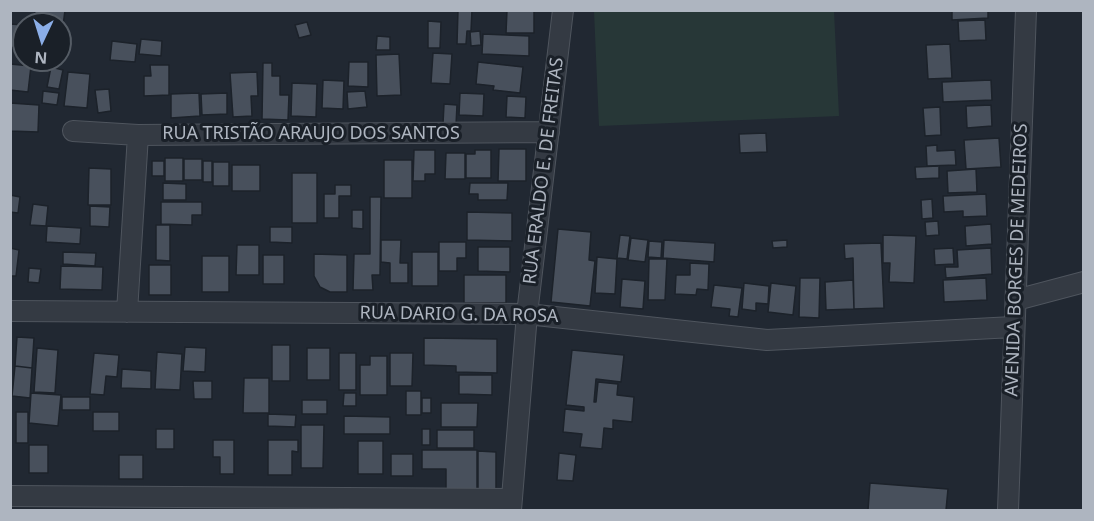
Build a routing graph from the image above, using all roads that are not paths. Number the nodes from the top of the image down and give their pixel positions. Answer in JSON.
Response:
{"nodes":[{"id":1,"x":563,"y":10,"type":"edge"},
{"id":2,"x":1026,"y":10,"type":"edge"},
{"id":3,"x":73,"y":130,"type":"dead end"},
{"id":4,"x":549,"y":132,"type":"junction"},
{"id":5,"x":138,"y":135,"type":"junction"},
{"id":6,"x":1083,"y":282,"type":"edge"},
{"id":7,"x":1016,"y":300,"type":"junction"},
{"id":8,"x":10,"y":311,"type":"edge"},
{"id":9,"x":127,"y":312,"type":"junction"},
{"id":10,"x":527,"y":314,"type":"junction"},
{"id":11,"x":1013,"y":327,"type":"junction"},
{"id":12,"x":10,"y":496,"type":"edge"},
{"id":13,"x":511,"y":505,"type":"edge"},
{"id":14,"x":1008,"y":510,"type":"edge"}],
"edges":[{"from":1,"to":4,"type":"street","name":"RUA ERALDO E. DE FREITAS"},
{"from":2,"to":7,"type":"street","name":"AVENIDA BORGES DE MEDEIROS"},
{"from":3,"to":5,"type":"street","name":"RUA TRISTÃO ARAUJO DOS SANTOS"},
{"from":4,"to":5,"type":"street","name":"RUA TRISTÃO ARAUJO DOS SANTOS"},
{"from":4,"to":10,"type":"street","name":"RUA ERALDO E. DE FREITAS"},
{"from":5,"to":9,"type":"street"},
{"from":6,"to":7,"type":"street"},
{"from":7,"to":11,"type":"street","name":"AVENIDA BORGES DE MEDEIROS"},
{"from":8,"to":9,"type":"street","name":"RUA DARIO G. DA ROSA"},
{"from":9,"to":10,"type":"street","name":"RUA DARIO G. DA ROSA"},
{"from":10,"to":11,"type":"street","name":"RUA DARIO G. DA ROSA"},
{"from":10,"to":13,"type":"street","name":"RUA ERALDO E. DE FREITAS"},
{"from":11,"to":14,"type":"street","name":"AVENIDA BORGES DE MEDEIROS"},
{"from":12,"to":13,"type":"street"}]}
